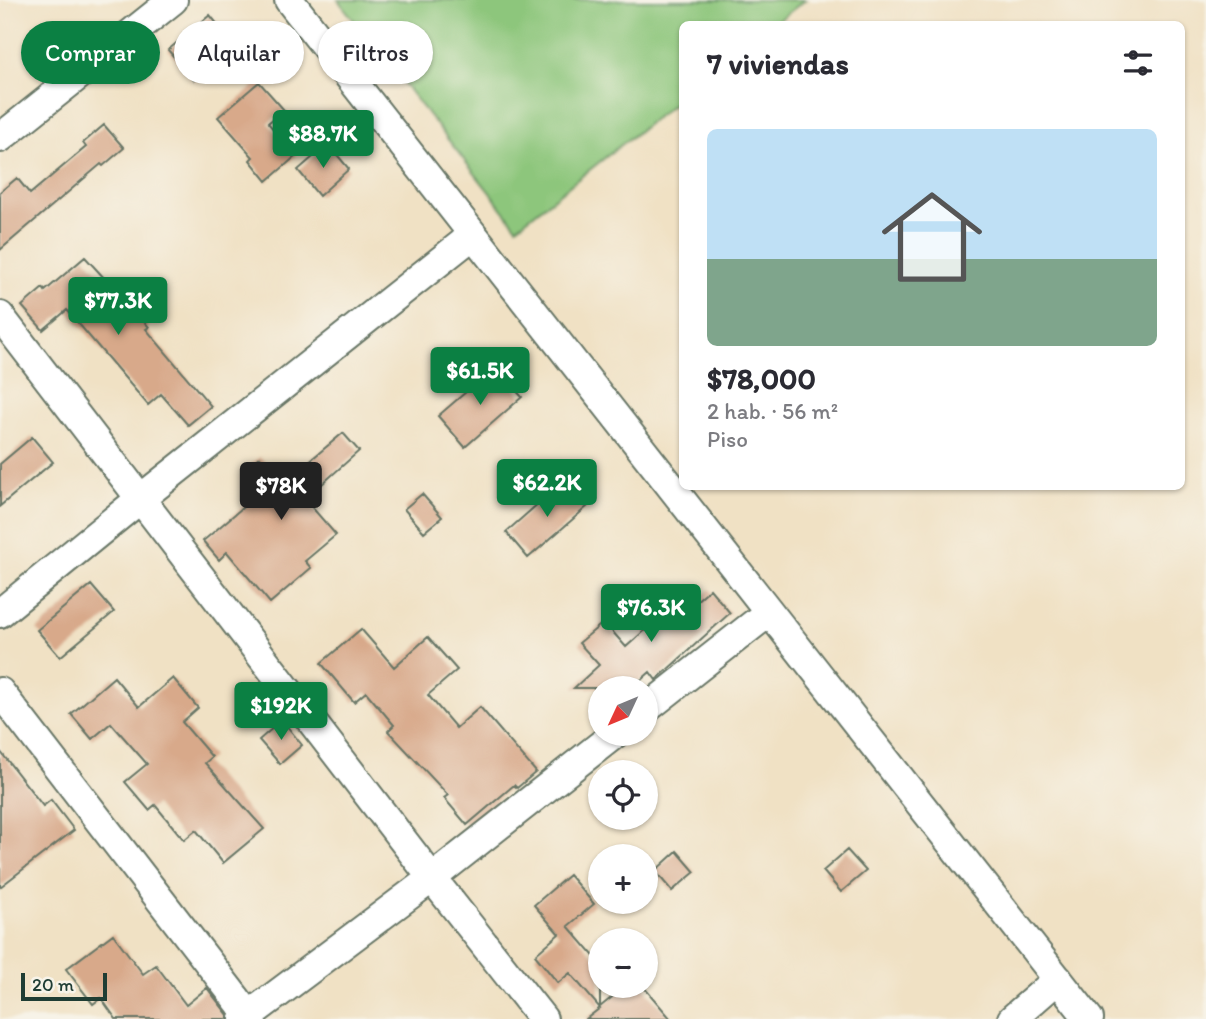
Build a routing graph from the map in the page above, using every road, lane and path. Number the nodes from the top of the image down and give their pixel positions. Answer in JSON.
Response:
{"nodes":[{"id":1,"x":173,"y":0,"type":"edge"},
{"id":2,"x":289,"y":0,"type":"edge"},
{"id":3,"x":0,"y":138,"type":"edge"},
{"id":4,"x":473,"y":235,"type":"junction"},
{"id":5,"x":0,"y":316,"type":"edge"},
{"id":6,"x":140,"y":499,"type":"junction"},
{"id":7,"x":769,"y":612,"type":"junction"},
{"id":8,"x":0,"y":613,"type":"edge"},
{"id":9,"x":0,"y":692,"type":"edge"},
{"id":10,"x":658,"y":700,"type":"edge"},
{"id":11,"x":600,"y":746,"type":"edge"},
{"id":12,"x":432,"y":878,"type":"junction"},
{"id":13,"x":1058,"y":979,"type":"junction"},
{"id":14,"x":248,"y":1018,"type":"edge"},
{"id":15,"x":543,"y":1019,"type":"edge"},
{"id":16,"x":1012,"y":1019,"type":"edge"},
{"id":17,"x":1089,"y":1019,"type":"edge"}],
"edges":[{"from":1,"to":3,"type":"street"},
{"from":2,"to":4,"type":"street"},
{"from":4,"to":6,"type":"street"},
{"from":4,"to":7,"type":"street"},
{"from":5,"to":6,"type":"street"},
{"from":6,"to":8,"type":"street"},
{"from":6,"to":12,"type":"street"},
{"from":7,"to":10,"type":"street"},
{"from":7,"to":13,"type":"street"},
{"from":9,"to":14,"type":"street"},
{"from":11,"to":12,"type":"street"},
{"from":12,"to":14,"type":"street"},
{"from":12,"to":15,"type":"street"},
{"from":13,"to":16,"type":"street"},
{"from":13,"to":17,"type":"street"}]}
